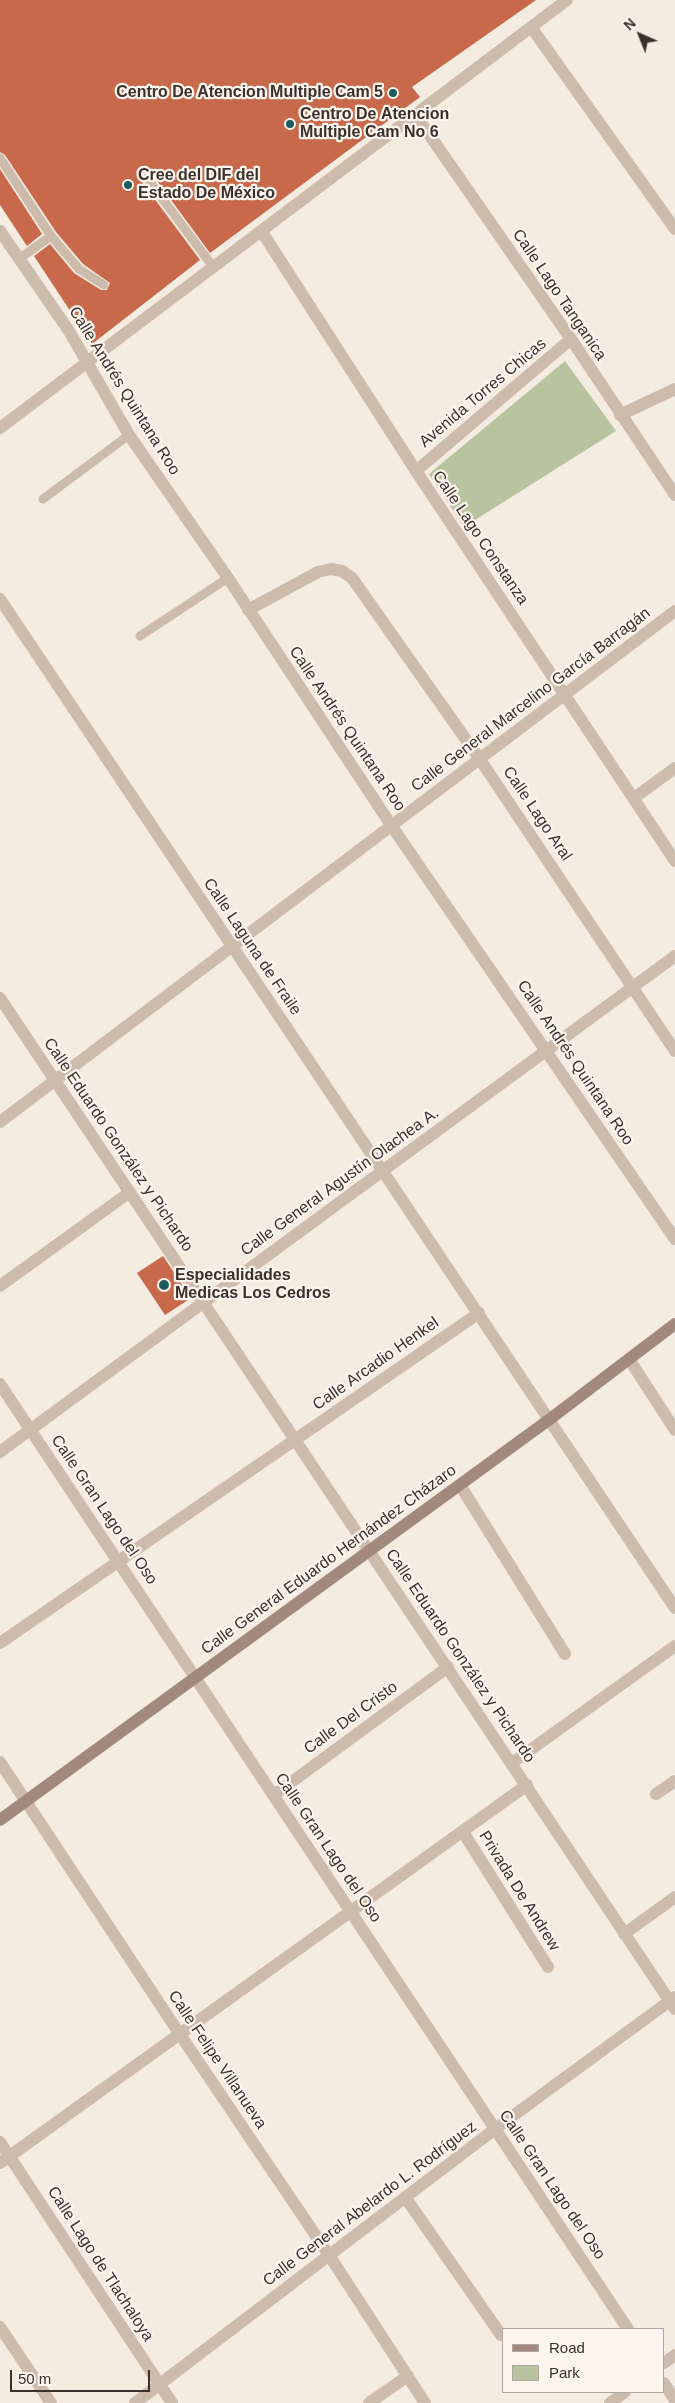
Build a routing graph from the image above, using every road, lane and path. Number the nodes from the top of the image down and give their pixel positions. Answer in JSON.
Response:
{"nodes":[{"id":1,"x":567,"y":0,"type":"edge"},
{"id":2,"x":531,"y":27,"type":"junction"},
{"id":3,"x":415,"y":114,"type":"junction"},
{"id":4,"x":0,"y":158,"type":"edge"},
{"id":5,"x":147,"y":178,"type":"dead end"},
{"id":6,"x":675,"y":229,"type":"edge"},
{"id":7,"x":0,"y":232,"type":"edge"},
{"id":8,"x":262,"y":232,"type":"junction"},
{"id":9,"x":51,"y":236,"type":"junction"},
{"id":10,"x":18,"y":258,"type":"junction"},
{"id":11,"x":214,"y":268,"type":"junction"},
{"id":12,"x":104,"y":284,"type":"dead end"},
{"id":13,"x":571,"y":339,"type":"junction"},
{"id":14,"x":88,"y":364,"type":"junction"},
{"id":15,"x":675,"y":389,"type":"edge"},
{"id":16,"x":620,"y":415,"type":"junction"},
{"id":17,"x":0,"y":428,"type":"edge"},
{"id":18,"x":129,"y":435,"type":"junction"},
{"id":19,"x":416,"y":471,"type":"junction"},
{"id":20,"x":675,"y":495,"type":"edge"},
{"id":21,"x":43,"y":499,"type":"dead end"},
{"id":22,"x":228,"y":578,"type":"junction"},
{"id":23,"x":0,"y":599,"type":"edge"},
{"id":24,"x":248,"y":610,"type":"junction"},
{"id":25,"x":675,"y":611,"type":"edge"},
{"id":26,"x":140,"y":636,"type":"dead end"},
{"id":27,"x":564,"y":694,"type":"junction"},
{"id":28,"x":479,"y":758,"type":"junction"},
{"id":29,"x":675,"y":768,"type":"edge"},
{"id":30,"x":634,"y":798,"type":"junction"},
{"id":31,"x":391,"y":825,"type":"junction"},
{"id":32,"x":675,"y":860,"type":"edge"},
{"id":33,"x":231,"y":946,"type":"junction"},
{"id":34,"x":675,"y":956,"type":"edge"},
{"id":35,"x":633,"y":986,"type":"junction"},
{"id":36,"x":0,"y":998,"type":"edge"},
{"id":37,"x":548,"y":1051,"type":"junction"},
{"id":38,"x":675,"y":1051,"type":"edge"},
{"id":39,"x":56,"y":1081,"type":"junction"},
{"id":40,"x":0,"y":1122,"type":"edge"},
{"id":41,"x":383,"y":1171,"type":"junction"},
{"id":42,"x":130,"y":1192,"type":"junction"},
{"id":43,"x":675,"y":1239,"type":"edge"},
{"id":44,"x":0,"y":1286,"type":"edge"},
{"id":45,"x":203,"y":1302,"type":"junction"},
{"id":46,"x":479,"y":1313,"type":"junction"},
{"id":47,"x":675,"y":1324,"type":"edge"},
{"id":48,"x":629,"y":1359,"type":"junction"},
{"id":49,"x":0,"y":1384,"type":"edge"},
{"id":50,"x":550,"y":1419,"type":"junction"},
{"id":51,"x":30,"y":1428,"type":"junction"},
{"id":52,"x":675,"y":1430,"type":"edge"},
{"id":53,"x":295,"y":1439,"type":"junction"},
{"id":54,"x":0,"y":1452,"type":"edge"},
{"id":55,"x":460,"y":1485,"type":"junction"},
{"id":56,"x":369,"y":1551,"type":"junction"},
{"id":57,"x":118,"y":1561,"type":"junction"},
{"id":58,"x":675,"y":1608,"type":"edge"},
{"id":59,"x":0,"y":1643,"type":"edge"},
{"id":60,"x":675,"y":1646,"type":"edge"},
{"id":61,"x":565,"y":1654,"type":"dead end"},
{"id":62,"x":448,"y":1667,"type":"junction"},
{"id":63,"x":195,"y":1677,"type":"junction"},
{"id":64,"x":0,"y":1762,"type":"edge"},
{"id":65,"x":512,"y":1763,"type":"junction"},
{"id":66,"x":675,"y":1781,"type":"edge"},
{"id":67,"x":527,"y":1785,"type":"junction"},
{"id":68,"x":656,"y":1794,"type":"dead end"},
{"id":69,"x":274,"y":1795,"type":"junction"},
{"id":70,"x":26,"y":1801,"type":"junction"},
{"id":71,"x":0,"y":1820,"type":"edge"},
{"id":72,"x":463,"y":1832,"type":"junction"},
{"id":73,"x":675,"y":1897,"type":"edge"},
{"id":74,"x":351,"y":1911,"type":"junction"},
{"id":75,"x":624,"y":1934,"type":"junction"},
{"id":76,"x":548,"y":1967,"type":"dead end"},
{"id":77,"x":673,"y":2002,"type":"edge"},
{"id":78,"x":179,"y":2033,"type":"junction"},
{"id":79,"x":495,"y":2129,"type":"junction"},
{"id":80,"x":0,"y":2142,"type":"edge"},
{"id":81,"x":5,"y":2160,"type":"edge"},
{"id":82,"x":405,"y":2197,"type":"junction"},
{"id":83,"x":330,"y":2255,"type":"junction"},
{"id":84,"x":0,"y":2327,"type":"edge"},
{"id":85,"x":627,"y":2328,"type":"edge"},
{"id":86,"x":501,"y":2335,"type":"dead end"},
{"id":87,"x":408,"y":2376,"type":"junction"},
{"id":88,"x":160,"y":2384,"type":"junction"},
{"id":89,"x":665,"y":2385,"type":"edge"},
{"id":90,"x":624,"y":2393,"type":"edge"},
{"id":91,"x":675,"y":2400,"type":"edge"},
{"id":92,"x":51,"y":2403,"type":"edge"},
{"id":93,"x":135,"y":2403,"type":"edge"},
{"id":94,"x":172,"y":2403,"type":"edge"},
{"id":95,"x":369,"y":2403,"type":"edge"},
{"id":96,"x":426,"y":2403,"type":"edge"},
{"id":97,"x":610,"y":2403,"type":"edge"}],
"edges":[{"from":1,"to":2,"type":"street"},
{"from":2,"to":3,"type":"street"},
{"from":2,"to":6,"type":"street"},
{"from":3,"to":8,"type":"street"},
{"from":3,"to":13,"type":"street","name":"Calle Lago Tanganica"},
{"from":4,"to":9,"type":"lane"},
{"from":5,"to":11,"type":"lane"},
{"from":7,"to":10,"type":"street","name":"Calle Andrés Quintana Roo"},
{"from":8,"to":11,"type":"street"},
{"from":8,"to":19,"type":"street","name":"Calle Lago Constanza"},
{"from":9,"to":10,"type":"lane"},
{"from":9,"to":12,"type":"lane"},
{"from":10,"to":14,"type":"street","name":"Calle Andrés Quintana Roo"},
{"from":11,"to":14,"type":"street"},
{"from":13,"to":16,"type":"street","name":"Calle Lago Tanganica"},
{"from":13,"to":19,"type":"street","name":"Avenida Torres Chicas"},
{"from":14,"to":17,"type":"street"},
{"from":14,"to":18,"type":"street","name":"Calle Andrés Quintana Roo"},
{"from":15,"to":16,"type":"street"},
{"from":16,"to":20,"type":"street","name":"Calle Lago Tanganica"},
{"from":18,"to":21,"type":"lane"},
{"from":18,"to":22,"type":"street","name":"Calle Andrés Quintana Roo"},
{"from":19,"to":27,"type":"street","name":"Calle Lago Constanza"},
{"from":22,"to":24,"type":"street","name":"Calle Andrés Quintana Roo"},
{"from":22,"to":26,"type":"lane"},
{"from":23,"to":33,"type":"street","name":"Calle Laguna de Fraile"},
{"from":24,"to":28,"type":"street","name":"Calle Lago Aral"},
{"from":24,"to":31,"type":"street","name":"Calle Andrés Quintana Roo"},
{"from":25,"to":27,"type":"street","name":"Calle General Marcelino García Barragán"},
{"from":27,"to":28,"type":"street","name":"Calle General Marcelino García Barragán"},
{"from":27,"to":30,"type":"street","name":"Calle Lago Constanza"},
{"from":28,"to":31,"type":"street","name":"Calle General Marcelino García Barragán"},
{"from":28,"to":35,"type":"street","name":"Calle Lago Aral"},
{"from":29,"to":30,"type":"street"},
{"from":30,"to":32,"type":"street","name":"Calle Lago Constanza"},
{"from":31,"to":33,"type":"street","name":"Calle General Marcelino García Barragán"},
{"from":31,"to":37,"type":"street","name":"Calle Andrés Quintana Roo"},
{"from":33,"to":39,"type":"street","name":"Calle General Marcelino García Barragán"},
{"from":33,"to":41,"type":"street","name":"Calle Laguna de Fraile"},
{"from":34,"to":35,"type":"street","name":"Calle General Agustín Olachea A."},
{"from":35,"to":37,"type":"street","name":"Calle General Agustín Olachea A."},
{"from":35,"to":38,"type":"street","name":"Calle Lago Aral"},
{"from":36,"to":39,"type":"street","name":"Calle Eduardo González y Pichardo"},
{"from":37,"to":41,"type":"street","name":"Calle General Agustín Olachea A."},
{"from":37,"to":43,"type":"street","name":"Calle Andrés Quintana Roo"},
{"from":39,"to":40,"type":"street","name":"Calle General Marcelino García Barragán"},
{"from":39,"to":42,"type":"street","name":"Calle Eduardo González y Pichardo"},
{"from":41,"to":45,"type":"street","name":"Calle General Agustín Olachea A."},
{"from":41,"to":46,"type":"street","name":"Calle Laguna de Fraile"},
{"from":42,"to":44,"type":"street"},
{"from":42,"to":45,"type":"street","name":"Calle Eduardo González y Pichardo"},
{"from":45,"to":51,"type":"street","name":"Calle General Agustín Olachea A."},
{"from":45,"to":53,"type":"street","name":"Calle Eduardo González y Pichardo"},
{"from":46,"to":50,"type":"street"},
{"from":46,"to":53,"type":"street","name":"Calle Arcadio Henkel"},
{"from":47,"to":48,"type":"main road","name":"Calle General Eduardo Hernández Cházaro"},
{"from":48,"to":50,"type":"main road","name":"Calle General Eduardo Hernández Cházaro"},
{"from":48,"to":52,"type":"street"},
{"from":49,"to":51,"type":"street","name":"Calle Gran Lago del Oso"},
{"from":50,"to":55,"type":"main road","name":"Calle General Eduardo Hernández Cházaro"},
{"from":50,"to":58,"type":"street"},
{"from":51,"to":54,"type":"street","name":"Calle General Agustín Olachea A."},
{"from":51,"to":57,"type":"street","name":"Calle Gran Lago del Oso"},
{"from":53,"to":56,"type":"street","name":"Calle Eduardo González y Pichardo"},
{"from":53,"to":57,"type":"street","name":"Calle Arcadio Henkel"},
{"from":55,"to":56,"type":"main road","name":"Calle General Eduardo Hernández Cházaro"},
{"from":55,"to":61,"type":"street"},
{"from":56,"to":62,"type":"street","name":"Calle Eduardo González y Pichardo"},
{"from":56,"to":63,"type":"main road","name":"Calle General Eduardo Hernández Cházaro"},
{"from":57,"to":59,"type":"street","name":"Calle Arcadio Henkel"},
{"from":57,"to":63,"type":"street","name":"Calle Gran Lago del Oso"},
{"from":60,"to":65,"type":"street"},
{"from":62,"to":65,"type":"street","name":"Calle Eduardo González y Pichardo"},
{"from":62,"to":69,"type":"street","name":"Calle Del Cristo"},
{"from":63,"to":69,"type":"street","name":"Calle Gran Lago del Oso"},
{"from":63,"to":70,"type":"main road","name":"Calle General Eduardo Hernández Cházaro"},
{"from":64,"to":70,"type":"street","name":"Calle Felipe Villanueva"},
{"from":65,"to":67,"type":"street","name":"Calle Eduardo González y Pichardo"},
{"from":66,"to":68,"type":"street"},
{"from":67,"to":72,"type":"street"},
{"from":67,"to":75,"type":"street","name":"Calle Eduardo González y Pichardo"},
{"from":69,"to":74,"type":"street","name":"Calle Gran Lago del Oso"},
{"from":70,"to":71,"type":"main road","name":"Calle General Eduardo Hernández Cházaro"},
{"from":70,"to":78,"type":"street","name":"Calle Felipe Villanueva"},
{"from":72,"to":74,"type":"street"},
{"from":72,"to":76,"type":"street","name":"Privada De Andrew"},
{"from":73,"to":75,"type":"street"},
{"from":74,"to":78,"type":"street"},
{"from":74,"to":79,"type":"street","name":"Calle Gran Lago del Oso"},
{"from":75,"to":77,"type":"street","name":"Calle Eduardo González y Pichardo"},
{"from":77,"to":79,"type":"street","name":"Calle General Abelardo L. Rodríguez"},
{"from":78,"to":81,"type":"street"},
{"from":78,"to":83,"type":"street","name":"Calle Felipe Villanueva"},
{"from":79,"to":82,"type":"street","name":"Calle General Abelardo L. Rodríguez"},
{"from":79,"to":85,"type":"street","name":"Calle Gran Lago del Oso"},
{"from":80,"to":81,"type":"street","name":"Calle Lago de Tlachaloya"},
{"from":81,"to":88,"type":"street","name":"Calle Lago de Tlachaloya"},
{"from":82,"to":83,"type":"street","name":"Calle General Abelardo L. Rodríguez"},
{"from":82,"to":86,"type":"street"},
{"from":83,"to":87,"type":"street","name":"Calle Felipe Villanueva"},
{"from":83,"to":88,"type":"street","name":"Calle General Abelardo L. Rodríguez"},
{"from":84,"to":92,"type":"street"},
{"from":87,"to":95,"type":"street"},
{"from":87,"to":96,"type":"street","name":"Calle Felipe Villanueva"},
{"from":88,"to":93,"type":"street","name":"Calle General Abelardo L. Rodríguez"},
{"from":88,"to":94,"type":"street","name":"Calle Lago de Tlachaloya"},
{"from":89,"to":91,"type":"street"},
{"from":90,"to":97,"type":"street"}]}
